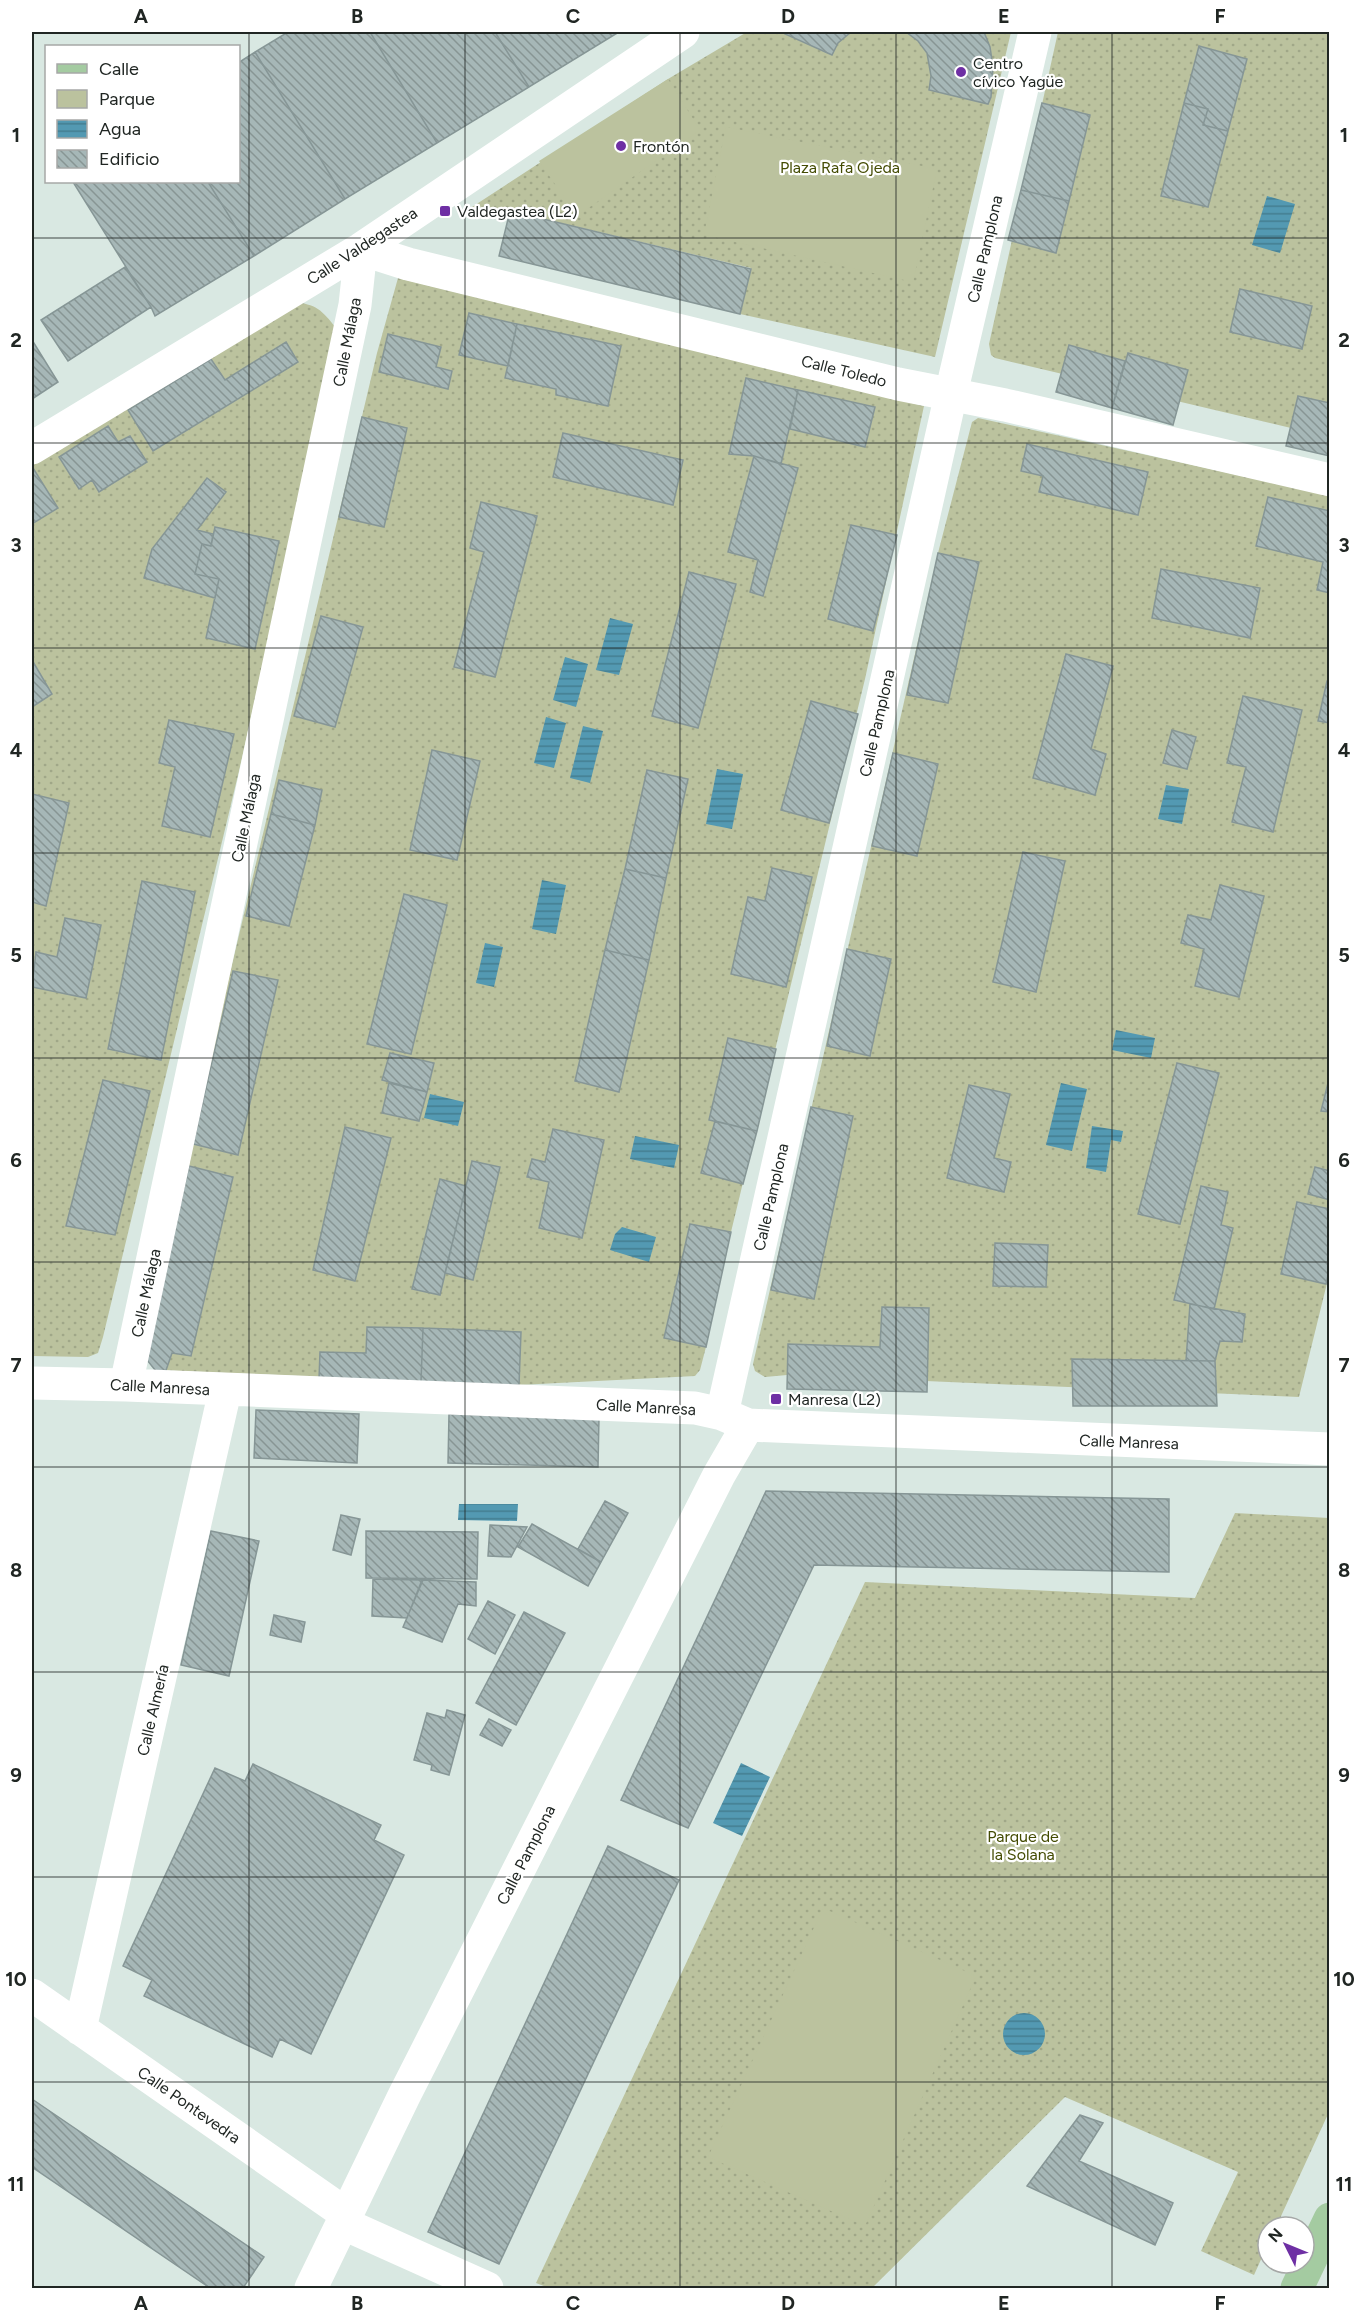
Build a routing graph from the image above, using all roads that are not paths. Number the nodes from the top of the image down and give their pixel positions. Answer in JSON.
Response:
{"nodes":[{"id":1,"x":683,"y":32,"type":"edge"},
{"id":2,"x":1035,"y":32,"type":"edge"},
{"id":3,"x":361,"y":249,"type":"junction"},
{"id":4,"x":951,"y":394,"type":"junction"},
{"id":5,"x":32,"y":448,"type":"edge"},
{"id":6,"x":1329,"y":480,"type":"edge"},
{"id":7,"x":32,"y":1383,"type":"edge"},
{"id":8,"x":126,"y":1385,"type":"junction"},
{"id":9,"x":225,"y":1390,"type":"junction"},
{"id":10,"x":735,"y":1420,"type":"junction"},
{"id":11,"x":1329,"y":1449,"type":"edge"},
{"id":12,"x":32,"y":1995,"type":"edge"},
{"id":13,"x":80,"y":2029,"type":"junction"},
{"id":14,"x":344,"y":2219,"type":"junction"},
{"id":15,"x":1329,"y":2219,"type":"edge"},
{"id":16,"x":311,"y":2289,"type":"edge"},
{"id":17,"x":487,"y":2289,"type":"edge"},
{"id":18,"x":1297,"y":2289,"type":"edge"}],
"edges":[{"from":1,"to":3,"type":"street","name":"Calle Valdegastea"},
{"from":2,"to":4,"type":"street","name":"Calle Pamplona"},
{"from":3,"to":4,"type":"street","name":"Calle Toledo"},
{"from":3,"to":5,"type":"street","name":"Calle Valdegastea"},
{"from":3,"to":8,"type":"street","name":"Calle Málaga"},
{"from":4,"to":6,"type":"street","name":"Calle Toledo"},
{"from":4,"to":10,"type":"street","name":"Calle Pamplona"},
{"from":7,"to":8,"type":"street","name":"Calle Manresa"},
{"from":8,"to":9,"type":"street","name":"Calle Manresa"},
{"from":9,"to":10,"type":"street","name":"Calle Manresa"},
{"from":9,"to":13,"type":"street","name":"Calle Almería"},
{"from":10,"to":11,"type":"street","name":"Calle Manresa"},
{"from":10,"to":14,"type":"street","name":"Calle Pamplona"},
{"from":12,"to":13,"type":"street","name":"Calle Pontevedra"},
{"from":13,"to":14,"type":"street","name":"Calle Pontevedra"},
{"from":14,"to":16,"type":"street","name":"Calle Pamplona"},
{"from":14,"to":17,"type":"street","name":"Calle Pontevedra"},
{"from":15,"to":18,"type":"main road"}]}
